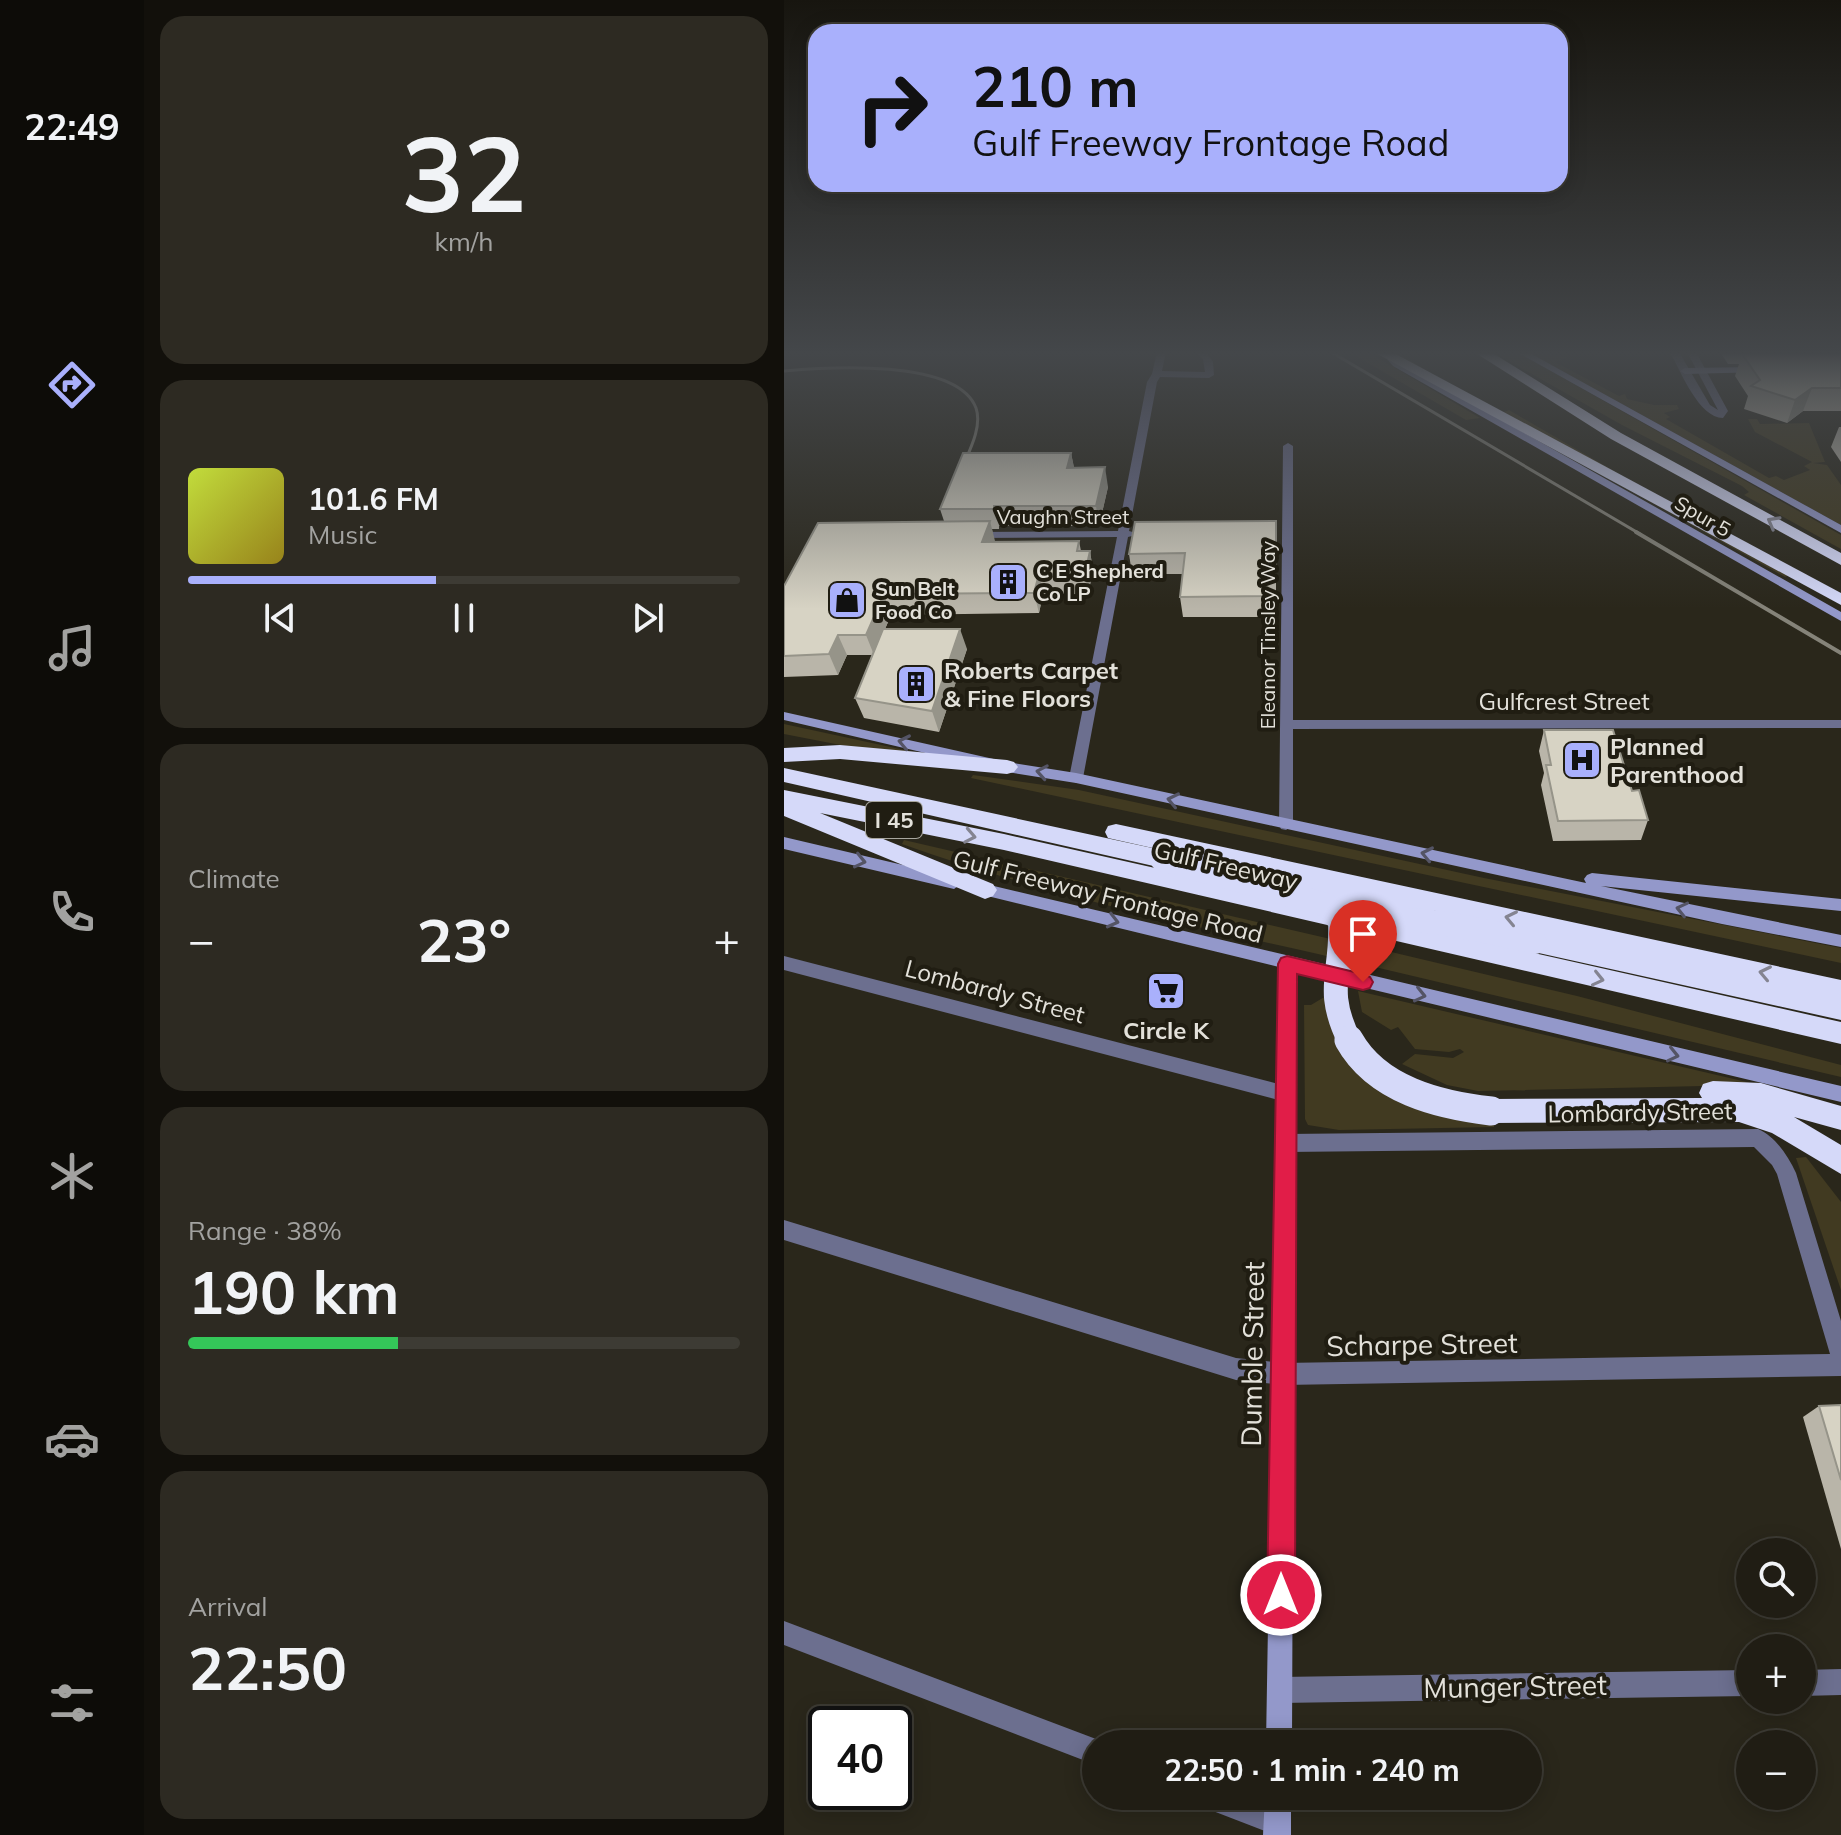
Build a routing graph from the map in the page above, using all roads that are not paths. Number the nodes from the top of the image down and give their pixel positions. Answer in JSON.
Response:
{"nodes":[{"id":1,"x":1142,"y":438,"type":"edge"},
{"id":2,"x":1526,"y":438,"type":"edge"},
{"id":3,"x":1540,"y":438,"type":"edge"},
{"id":4,"x":1619,"y":438,"type":"edge"},
{"id":5,"x":1675,"y":438,"type":"edge"},
{"id":6,"x":1288,"y":446,"type":"dead end"},
{"id":7,"x":1841,"y":530,"type":"edge"},
{"id":8,"x":1273,"y":533,"type":"edge"},
{"id":9,"x":1288,"y":533,"type":"junction"},
{"id":10,"x":1124,"y":534,"type":"junction"},
{"id":11,"x":1154,"y":534,"type":"edge"},
{"id":12,"x":965,"y":535,"type":"edge"},
{"id":13,"x":1841,"y":560,"type":"edge"},
{"id":14,"x":1841,"y":600,"type":"edge"},
{"id":15,"x":1841,"y":617,"type":"edge"},
{"id":16,"x":784,"y":716,"type":"edge"},
{"id":17,"x":1841,"y":724,"type":"edge"},
{"id":18,"x":1287,"y":725,"type":"junction"},
{"id":19,"x":784,"y":757,"type":"edge"},
{"id":20,"x":1007,"y":767,"type":"junction"},
{"id":21,"x":784,"y":775,"type":"edge"},
{"id":22,"x":1076,"y":778,"type":"junction"},
{"id":23,"x":784,"y":798,"type":"edge"},
{"id":24,"x":784,"y":805,"type":"edge"},
{"id":25,"x":1286,"y":825,"type":"junction"},
{"id":26,"x":784,"y":843,"type":"edge"},
{"id":27,"x":1162,"y":859,"type":"junction"},
{"id":28,"x":1504,"y":869,"type":"junction"},
{"id":29,"x":985,"y":890,"type":"junction"},
{"id":30,"x":1841,"y":905,"type":"edge"},
{"id":31,"x":1841,"y":941,"type":"edge"},
{"id":32,"x":1535,"y":942,"type":"junction"},
{"id":33,"x":784,"y":963,"type":"edge"},
{"id":34,"x":1287,"y":964,"type":"junction"},
{"id":35,"x":1841,"y":990,"type":"edge"},
{"id":36,"x":1841,"y":1009,"type":"edge"},
{"id":37,"x":1762,"y":1016,"type":"junction"},
{"id":38,"x":1841,"y":1033,"type":"edge"},
{"id":39,"x":1841,"y":1048,"type":"edge"},
{"id":40,"x":1286,"y":1094,"type":"junction"},
{"id":41,"x":1841,"y":1094,"type":"edge"},
{"id":42,"x":1491,"y":1105,"type":"junction"},
{"id":43,"x":1841,"y":1118,"type":"edge"},
{"id":44,"x":1286,"y":1143,"type":"junction"},
{"id":45,"x":1830,"y":1156,"type":"edge"},
{"id":46,"x":1841,"y":1176,"type":"edge"},
{"id":47,"x":784,"y":1230,"type":"edge"},
{"id":48,"x":1841,"y":1356,"type":"edge"},
{"id":49,"x":1841,"y":1365,"type":"edge"},
{"id":50,"x":1283,"y":1374,"type":"junction"},
{"id":51,"x":784,"y":1633,"type":"edge"},
{"id":52,"x":1841,"y":1682,"type":"edge"},
{"id":53,"x":1736,"y":1683,"type":"edge"},
{"id":54,"x":1816,"y":1683,"type":"edge"},
{"id":55,"x":1280,"y":1690,"type":"junction"},
{"id":56,"x":1279,"y":1730,"type":"edge"},
{"id":57,"x":1082,"y":1747,"type":"edge"},
{"id":58,"x":1253,"y":1810,"type":"edge"},
{"id":59,"x":1277,"y":1818,"type":"edge"}],
"edges":[{"from":1,"to":10,"type":"street"},
{"from":2,"to":15,"type":"main road","name":"Spur 5"},
{"from":3,"to":14,"type":"highway","number":"Spur 5"},
{"from":13,"to":4,"type":"highway","number":"Spur 5","one_way":true},
{"from":5,"to":7,"type":"main road"},
{"from":6,"to":9,"type":"street","name":"Eleanor Tinsley Way"},
{"from":8,"to":9,"type":"street"},
{"from":9,"to":18,"type":"street","name":"Eleanor Tinsley Way"},
{"from":10,"to":11,"type":"street","name":"Vaughn Street"},
{"from":10,"to":12,"type":"street","name":"Vaughn Street"},
{"from":10,"to":22,"type":"street"},
{"from":20,"to":16,"type":"main road","one_way":true},
{"from":17,"to":18,"type":"street","name":"Gulfcrest Street"},
{"from":18,"to":25,"type":"street","name":"Eleanor Tinsley Way"},
{"from":19,"to":20,"type":"highway"},
{"from":35,"to":19,"type":"highway","name":"Gulf Freeway","number":"I 45","one_way":true},
{"from":22,"to":20,"type":"main road","one_way":true},
{"from":21,"to":27,"type":"highway","name":"Gulf Freeway"},
{"from":25,"to":22,"type":"main road","one_way":true},
{"from":23,"to":37,"type":"highway","name":"Gulf Freeway","number":"I 45","one_way":true},
{"from":24,"to":29,"type":"highway"},
{"from":28,"to":25,"type":"main road","one_way":true},
{"from":26,"to":29,"type":"main road","name":"Gulf Freeway Frontage Road","one_way":true},
{"from":27,"to":32,"type":"highway","name":"Gulf Freeway","bridge":true},
{"from":27,"to":42,"type":"highway","bridge":true},
{"from":28,"to":30,"type":"main road"},
{"from":31,"to":28,"type":"main road","one_way":true},
{"from":29,"to":34,"type":"main road","name":"Gulf Freeway Frontage Road","one_way":true},
{"from":32,"to":36,"type":"highway","name":"Gulf Freeway"},
{"from":32,"to":42,"type":"highway","bridge":true},
{"from":33,"to":40,"type":"street","name":"Lombardy Street"},
{"from":34,"to":40,"type":"main road","name":"Dumble Street"},
{"from":34,"to":41,"type":"main road","name":"Gulf Freeway Frontage Road","one_way":true},
{"from":37,"to":38,"type":"highway","name":"Gulf Freeway","number":"I 45"},
{"from":37,"to":39,"type":"highway"},
{"from":40,"to":44,"type":"main road","name":"Dumble Street"},
{"from":42,"to":43,"type":"highway"},
{"from":42,"to":45,"type":"highway"},
{"from":44,"to":48,"type":"street","name":"Lombardy Street"},
{"from":44,"to":50,"type":"main road","name":"Dumble Street"},
{"from":45,"to":46,"type":"highway"},
{"from":47,"to":50,"type":"street","name":"Scharpe Street"},
{"from":49,"to":50,"type":"street","name":"Scharpe Street"},
{"from":50,"to":55,"type":"main road","name":"Dumble Street"},
{"from":51,"to":57,"type":"street"},
{"from":52,"to":54,"type":"street"},
{"from":53,"to":55,"type":"street","name":"Munger Street"},
{"from":55,"to":56,"type":"main road","name":"Dumble Street"},
{"from":58,"to":59,"type":"street"}]}
